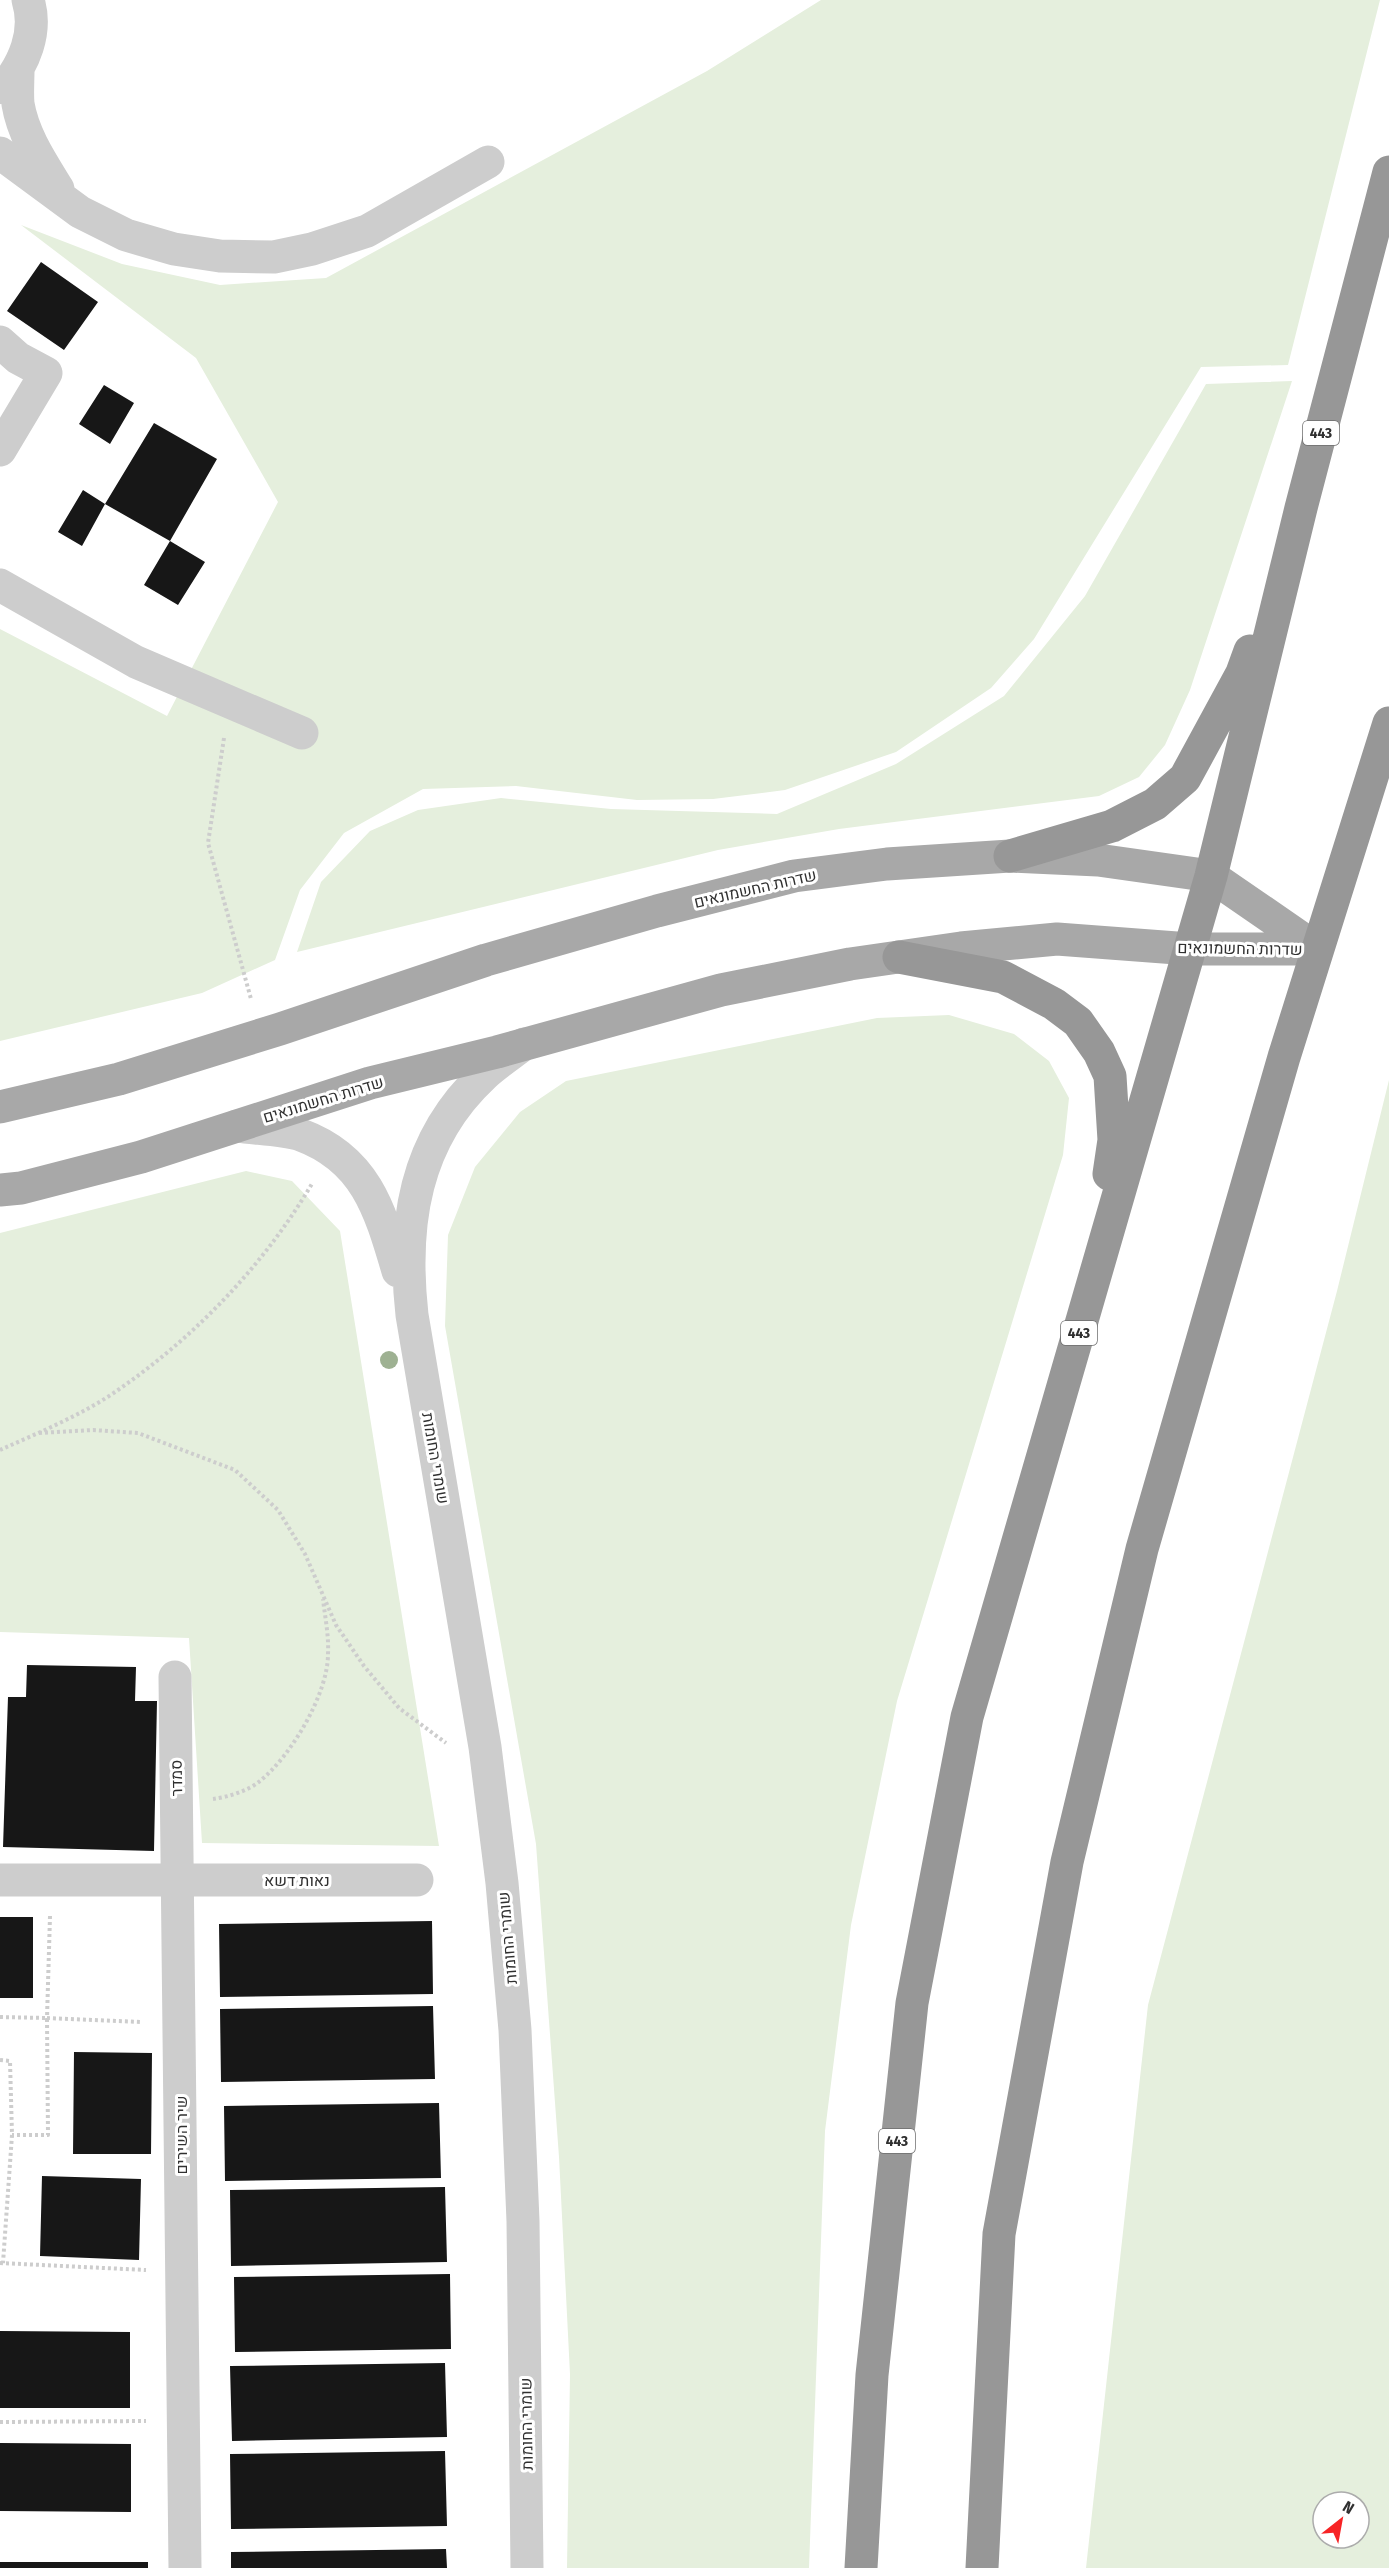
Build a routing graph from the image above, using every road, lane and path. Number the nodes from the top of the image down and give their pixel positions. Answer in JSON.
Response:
{"nodes":[{"id":1,"x":34,"y":9,"type":"edge"},
{"id":2,"x":9,"y":81,"type":"edge"},
{"id":3,"x":0,"y":153,"type":"edge"},
{"id":4,"x":488,"y":162,"type":"dead end"},
{"id":5,"x":1389,"y":172,"type":"edge"},
{"id":6,"x":65,"y":201,"type":"junction"},
{"id":7,"x":0,"y":342,"type":"edge"},
{"id":8,"x":0,"y":450,"type":"edge"},
{"id":9,"x":1301,"y":508,"type":"junction"},
{"id":10,"x":0,"y":585,"type":"edge"},
{"id":11,"x":229,"y":703,"type":"junction"},
{"id":12,"x":1389,"y":723,"type":"edge"},
{"id":13,"x":302,"y":733,"type":"dead end"},
{"id":14,"x":1010,"y":856,"type":"junction"},
{"id":15,"x":1211,"y":876,"type":"junction"},
{"id":16,"x":1190,"y":949,"type":"junction"},
{"id":17,"x":1317,"y":949,"type":"junction"},
{"id":18,"x":899,"y":957,"type":"junction"},
{"id":19,"x":261,"y":1035,"type":"junction"},
{"id":20,"x":525,"y":1044,"type":"junction"},
{"id":21,"x":0,"y":1107,"type":"edge"},
{"id":22,"x":237,"y":1126,"type":"junction"},
{"id":23,"x":332,"y":1149,"type":"junction"},
{"id":24,"x":0,"y":1190,"type":"edge"},
{"id":25,"x":1094,"y":1282,"type":"junction"},
{"id":26,"x":412,"y":1315,"type":"junction"},
{"id":27,"x":39,"y":1433,"type":"junction"},
{"id":28,"x":0,"y":1449,"type":"edge"},
{"id":29,"x":322,"y":1594,"type":"junction"},
{"id":30,"x":175,"y":1677,"type":"dead end"},
{"id":31,"x":488,"y":1774,"type":"junction"},
{"id":32,"x":177,"y":1804,"type":"junction"},
{"id":33,"x":51,"y":1879,"type":"junction"},
{"id":34,"x":178,"y":1879,"type":"junction"},
{"id":35,"x":0,"y":1880,"type":"edge"},
{"id":36,"x":417,"y":1880,"type":"dead end"},
{"id":37,"x":0,"y":2017,"type":"edge"},
{"id":38,"x":47,"y":2018,"type":"junction"},
{"id":39,"x":180,"y":2024,"type":"junction"},
{"id":40,"x":0,"y":2060,"type":"edge"},
{"id":41,"x":12,"y":2135,"type":"junction"},
{"id":42,"x":2,"y":2263,"type":"edge"},
{"id":43,"x":182,"y":2272,"type":"junction"},
{"id":44,"x":183,"y":2420,"type":"junction"},
{"id":45,"x":0,"y":2422,"type":"edge"},
{"id":46,"x":185,"y":2568,"type":"edge"},
{"id":47,"x":527,"y":2568,"type":"edge"},
{"id":48,"x":861,"y":2568,"type":"edge"},
{"id":49,"x":982,"y":2568,"type":"edge"}],
"edges":[{"from":1,"to":2,"type":"street"},
{"from":2,"to":6,"type":"street"},
{"from":3,"to":6,"type":"street"},
{"from":4,"to":6,"type":"street"},
{"from":5,"to":9,"type":"highway","number":"443"},
{"from":7,"to":8,"type":"street"},
{"from":9,"to":14,"type":"highway"},
{"from":9,"to":15,"type":"highway","number":"443"},
{"from":10,"to":11,"type":"street"},
{"from":11,"to":13,"type":"street"},
{"from":11,"to":19,"type":"path"},
{"from":12,"to":17,"type":"highway"},
{"from":14,"to":15,"type":"main road","name":"שדרות החשמונאים"},
{"from":14,"to":19,"type":"main road","name":"שדרות החשמונאים"},
{"from":15,"to":16,"type":"highway","number":"443"},
{"from":15,"to":17,"type":"main road","name":"שדרות החשמונאים"},
{"from":16,"to":17,"type":"main road","name":"שדרות החשמונאים"},
{"from":16,"to":18,"type":"main road","name":"שדרות החשמונאים"},
{"from":16,"to":25,"type":"highway","number":"443"},
{"from":17,"to":49,"type":"highway"},
{"from":18,"to":20,"type":"main road","name":"שדרות החשמונאים"},
{"from":18,"to":25,"type":"highway"},
{"from":19,"to":21,"type":"main road","name":"שדרות החשמונאים"},
{"from":20,"to":22,"type":"main road","name":"שדרות החשמונאים"},
{"from":20,"to":26,"type":"street","name":"שומרי החומות"},
{"from":22,"to":23,"type":"street","name":"שומרי החומות"},
{"from":22,"to":24,"type":"main road","name":"שדרות החשמונאים"},
{"from":23,"to":26,"type":"street","name":"שומרי החומות"},
{"from":23,"to":27,"type":"path"},
{"from":25,"to":48,"type":"highway","number":"443"},
{"from":26,"to":31,"type":"street","name":"שומרי החומות"},
{"from":27,"to":28,"type":"path"},
{"from":27,"to":29,"type":"path"},
{"from":29,"to":31,"type":"path"},
{"from":29,"to":32,"type":"path"},
{"from":30,"to":32,"type":"street","name":"סמדר"},
{"from":31,"to":47,"type":"street","name":"שומרי החומות"},
{"from":32,"to":34,"type":"street","name":"סמדר"},
{"from":33,"to":34,"type":"street"},
{"from":33,"to":35,"type":"street"},
{"from":33,"to":38,"type":"path"},
{"from":34,"to":36,"type":"street","name":"נאות דשא"},
{"from":34,"to":39,"type":"street","name":"שיר השירים"},
{"from":37,"to":38,"type":"path"},
{"from":38,"to":39,"type":"path"},
{"from":38,"to":41,"type":"path"},
{"from":39,"to":43,"type":"street","name":"שיר השירים"},
{"from":40,"to":41,"type":"path"},
{"from":41,"to":42,"type":"path"},
{"from":42,"to":43,"type":"path"},
{"from":43,"to":44,"type":"street","name":"שיר השירים"},
{"from":44,"to":45,"type":"path"},
{"from":44,"to":46,"type":"street","name":"שיר השירים"}]}
